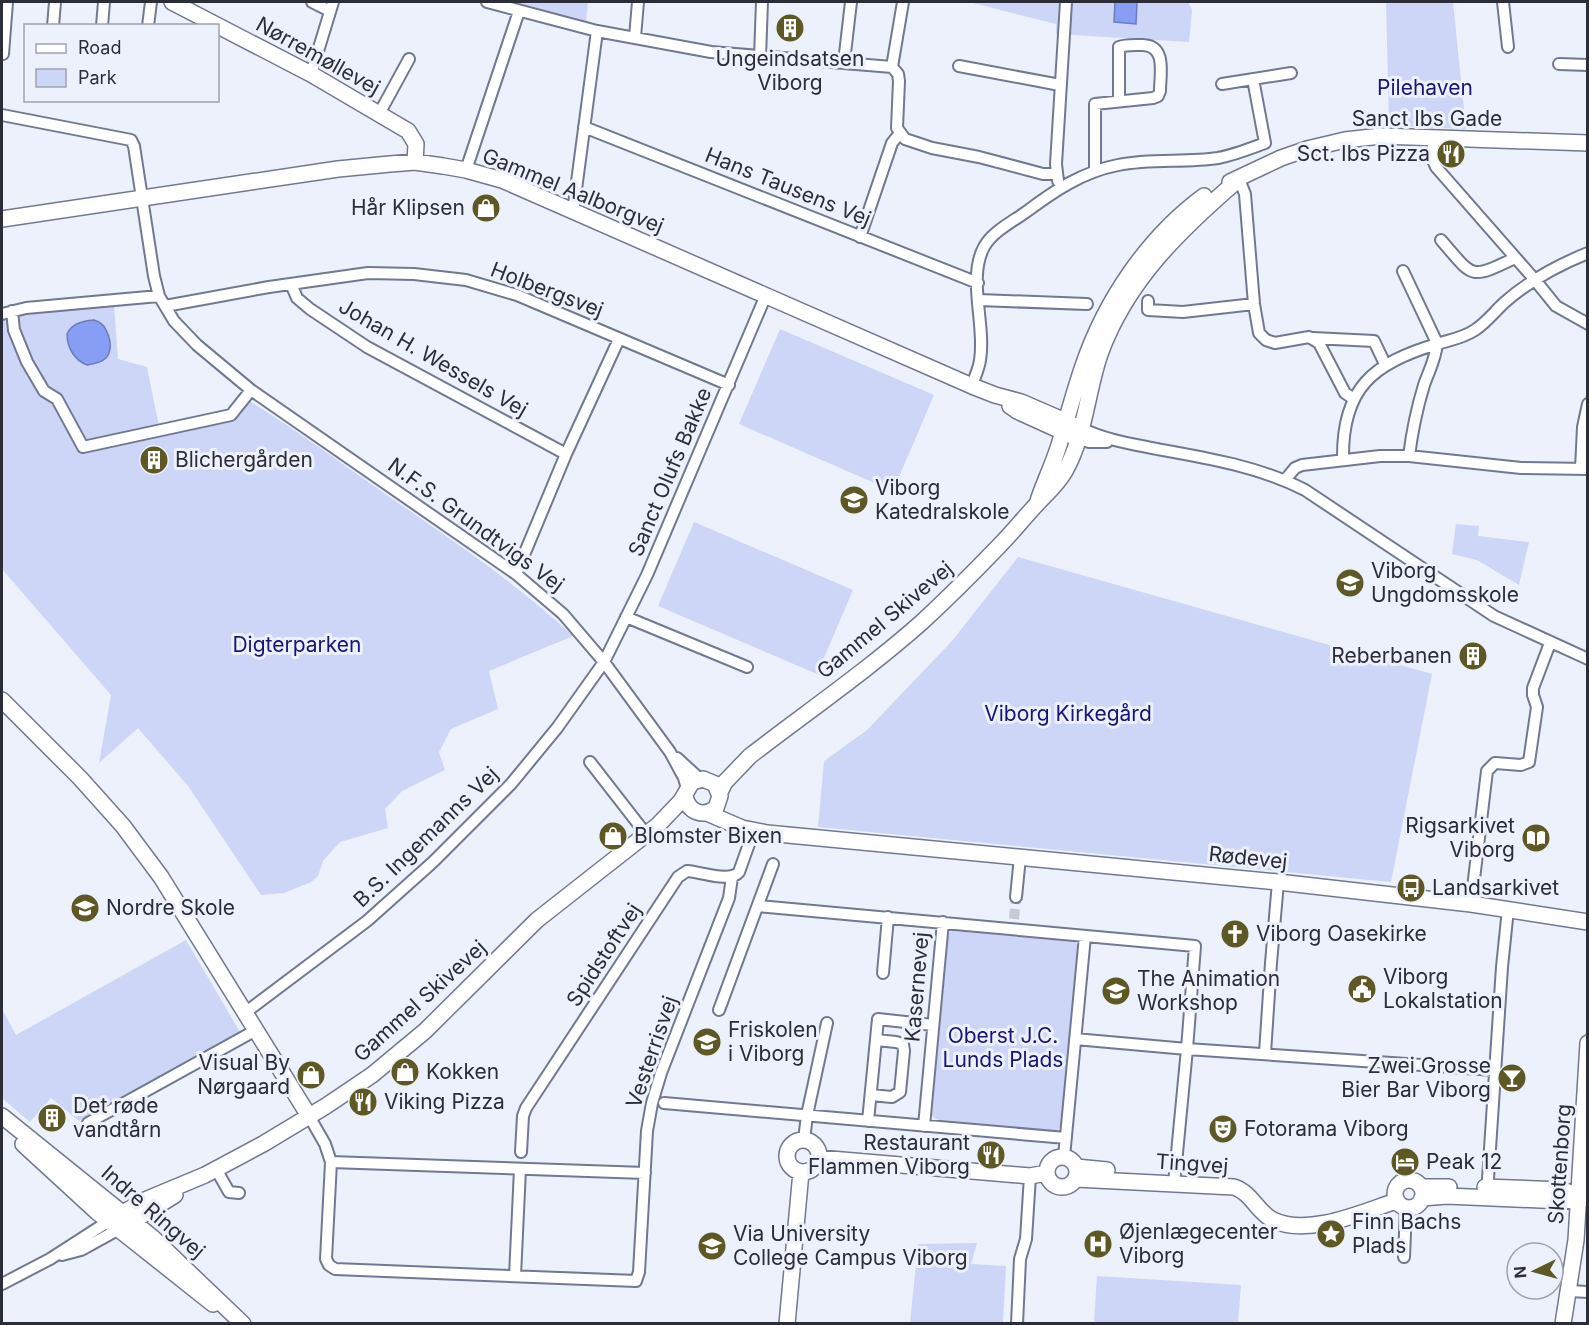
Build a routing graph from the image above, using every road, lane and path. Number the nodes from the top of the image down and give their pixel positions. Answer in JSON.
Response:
{"nodes":[{"id":1,"x":7,"y":2,"type":"edge"},
{"id":2,"x":55,"y":2,"type":"edge"},
{"id":3,"x":104,"y":2,"type":"edge"},
{"id":4,"x":151,"y":2,"type":"edge"},
{"id":5,"x":172,"y":2,"type":"edge"},
{"id":6,"x":312,"y":2,"type":"edge"},
{"id":7,"x":487,"y":2,"type":"edge"},
{"id":8,"x":638,"y":2,"type":"edge"},
{"id":9,"x":762,"y":2,"type":"edge"},
{"id":10,"x":851,"y":2,"type":"edge"},
{"id":11,"x":903,"y":2,"type":"edge"},
{"id":12,"x":1066,"y":2,"type":"edge"},
{"id":13,"x":1503,"y":2,"type":"edge"},
{"id":14,"x":332,"y":6,"type":"edge"},
{"id":15,"x":519,"y":11,"type":"junction"},
{"id":16,"x":53,"y":24,"type":"edge"},
{"id":17,"x":102,"y":24,"type":"edge"},
{"id":18,"x":148,"y":24,"type":"edge"},
{"id":19,"x":214,"y":24,"type":"edge"},
{"id":20,"x":219,"y":26,"type":"edge"},
{"id":21,"x":597,"y":32,"type":"junction"},
{"id":22,"x":635,"y":38,"type":"junction"},
{"id":23,"x":1508,"y":47,"type":"dead end"},
{"id":24,"x":3,"y":54,"type":"dead end"},
{"id":25,"x":760,"y":57,"type":"junction"},
{"id":26,"x":409,"y":59,"type":"dead end"},
{"id":27,"x":844,"y":62,"type":"junction"},
{"id":28,"x":1559,"y":64,"type":"dead end"},
{"id":29,"x":1587,"y":65,"type":"edge"},
{"id":30,"x":959,"y":66,"type":"dead end"},
{"id":31,"x":892,"y":67,"type":"junction"},
{"id":32,"x":1291,"y":73,"type":"dead end"},
{"id":33,"x":311,"y":74,"type":"junction"},
{"id":34,"x":1253,"y":79,"type":"junction"},
{"id":35,"x":1222,"y":84,"type":"dead end"},
{"id":36,"x":1060,"y":85,"type":"junction"},
{"id":37,"x":1119,"y":101,"type":"junction"},
{"id":38,"x":379,"y":114,"type":"junction"},
{"id":39,"x":2,"y":115,"type":"edge"},
{"id":40,"x":584,"y":127,"type":"junction"},
{"id":41,"x":900,"y":133,"type":"junction"},
{"id":42,"x":1433,"y":138,"type":"junction"},
{"id":43,"x":1587,"y":143,"type":"edge"},
{"id":44,"x":415,"y":162,"type":"junction"},
{"id":45,"x":466,"y":170,"type":"junction"},
{"id":46,"x":1095,"y":171,"type":"junction"},
{"id":47,"x":1056,"y":174,"type":"junction"},
{"id":48,"x":1239,"y":178,"type":"junction"},
{"id":49,"x":1060,"y":186,"type":"junction"},
{"id":50,"x":141,"y":198,"type":"junction"},
{"id":51,"x":573,"y":212,"type":"junction"},
{"id":52,"x":2,"y":219,"type":"edge"},
{"id":53,"x":860,"y":237,"type":"junction"},
{"id":54,"x":1441,"y":240,"type":"dead end"},
{"id":55,"x":1587,"y":253,"type":"edge"},
{"id":56,"x":1515,"y":258,"type":"junction"},
{"id":57,"x":1403,"y":271,"type":"dead end"},
{"id":58,"x":1535,"y":280,"type":"junction"},
{"id":59,"x":978,"y":283,"type":"junction"},
{"id":60,"x":291,"y":284,"type":"junction"},
{"id":61,"x":766,"y":295,"type":"junction"},
{"id":62,"x":979,"y":300,"type":"junction"},
{"id":63,"x":162,"y":301,"type":"junction"},
{"id":64,"x":1148,"y":301,"type":"dead end"},
{"id":65,"x":1087,"y":304,"type":"dead end"},
{"id":66,"x":1254,"y":304,"type":"junction"},
{"id":67,"x":7,"y":313,"type":"edge"},
{"id":68,"x":1587,"y":324,"type":"edge"},
{"id":69,"x":1313,"y":338,"type":"junction"},
{"id":70,"x":619,"y":339,"type":"junction"},
{"id":71,"x":1437,"y":344,"type":"junction"},
{"id":72,"x":1385,"y":364,"type":"junction"},
{"id":73,"x":729,"y":386,"type":"junction"},
{"id":74,"x":972,"y":386,"type":"junction"},
{"id":75,"x":250,"y":390,"type":"junction"},
{"id":76,"x":1354,"y":399,"type":"junction"},
{"id":77,"x":1587,"y":404,"type":"edge"},
{"id":78,"x":1064,"y":426,"type":"junction"},
{"id":79,"x":1080,"y":434,"type":"junction"},
{"id":80,"x":566,"y":454,"type":"junction"},
{"id":81,"x":1409,"y":456,"type":"junction"},
{"id":82,"x":1343,"y":459,"type":"junction"},
{"id":83,"x":1584,"y":469,"type":"edge"},
{"id":84,"x":1285,"y":480,"type":"junction"},
{"id":85,"x":1037,"y":504,"type":"junction"},
{"id":86,"x":516,"y":574,"type":"junction"},
{"id":87,"x":626,"y":618,"type":"junction"},
{"id":88,"x":1550,"y":643,"type":"junction"},
{"id":89,"x":1587,"y":659,"type":"edge"},
{"id":90,"x":604,"y":662,"type":"junction"},
{"id":91,"x":747,"y":667,"type":"dead end"},
{"id":92,"x":2,"y":700,"type":"edge"},
{"id":93,"x":670,"y":752,"type":"junction"},
{"id":94,"x":750,"y":756,"type":"junction"},
{"id":95,"x":590,"y":762,"type":"dead end"},
{"id":96,"x":703,"y":779,"type":"junction"},
{"id":97,"x":686,"y":792,"type":"junction"},
{"id":98,"x":719,"y":797,"type":"junction"},
{"id":99,"x":700,"y":812,"type":"junction"},
{"id":100,"x":652,"y":830,"type":"junction"},
{"id":101,"x":754,"y":830,"type":"junction"},
{"id":102,"x":1020,"y":857,"type":"junction"},
{"id":103,"x":773,"y":864,"type":"dead end"},
{"id":104,"x":732,"y":877,"type":"junction"},
{"id":105,"x":1278,"y":882,"type":"junction"},
{"id":106,"x":1016,"y":897,"type":"tunnel mouth"},
{"id":107,"x":1471,"y":904,"type":"junction"},
{"id":108,"x":758,"y":906,"type":"junction"},
{"id":109,"x":1508,"y":909,"type":"junction"},
{"id":110,"x":888,"y":917,"type":"junction"},
{"id":111,"x":943,"y":922,"type":"junction"},
{"id":112,"x":1587,"y":922,"type":"edge"},
{"id":113,"x":1085,"y":936,"type":"junction"},
{"id":114,"x":883,"y":973,"type":"dead end"},
{"id":115,"x":720,"y":1010,"type":"dead end"},
{"id":116,"x":246,"y":1012,"type":"junction"},
{"id":117,"x":827,"y":1023,"type":"dead end"},
{"id":118,"x":933,"y":1025,"type":"junction"},
{"id":119,"x":256,"y":1030,"type":"junction"},
{"id":120,"x":1075,"y":1039,"type":"junction"},
{"id":121,"x":876,"y":1040,"type":"junction"},
{"id":122,"x":1587,"y":1043,"type":"edge"},
{"id":123,"x":1187,"y":1049,"type":"junction"},
{"id":124,"x":1265,"y":1053,"type":"junction"},
{"id":125,"x":1496,"y":1070,"type":"junction"},
{"id":126,"x":871,"y":1095,"type":"junction"},
{"id":127,"x":664,"y":1103,"type":"dead end"},
{"id":128,"x":807,"y":1115,"type":"junction"},
{"id":129,"x":2,"y":1116,"type":"edge"},
{"id":130,"x":309,"y":1116,"type":"junction"},
{"id":131,"x":868,"y":1121,"type":"junction"},
{"id":132,"x":88,"y":1123,"type":"dead end"},
{"id":133,"x":2,"y":1124,"type":"edge"},
{"id":134,"x":1586,"y":1125,"type":"edge"},
{"id":135,"x":924,"y":1126,"type":"junction"},
{"id":136,"x":1066,"y":1138,"type":"junction"},
{"id":137,"x":804,"y":1140,"type":"junction"},
{"id":138,"x":521,"y":1152,"type":"dead end"},
{"id":139,"x":1064,"y":1157,"type":"junction"},
{"id":140,"x":819,"y":1158,"type":"junction"},
{"id":141,"x":331,"y":1162,"type":"junction"},
{"id":142,"x":520,"y":1169,"type":"junction"},
{"id":143,"x":211,"y":1172,"type":"junction"},
{"id":144,"x":801,"y":1172,"type":"junction"},
{"id":145,"x":645,"y":1173,"type":"junction"},
{"id":146,"x":1047,"y":1173,"type":"junction"},
{"id":147,"x":1076,"y":1173,"type":"junction"},
{"id":148,"x":1030,"y":1176,"type":"junction"},
{"id":149,"x":1174,"y":1179,"type":"junction"},
{"id":150,"x":1421,"y":1192,"type":"junction"},
{"id":151,"x":1487,"y":1192,"type":"junction"},
{"id":152,"x":239,"y":1193,"type":"dead end"},
{"id":153,"x":1584,"y":1198,"type":"edge"},
{"id":154,"x":1399,"y":1200,"type":"junction"},
{"id":155,"x":128,"y":1217,"type":"junction"},
{"id":156,"x":114,"y":1225,"type":"junction"},
{"id":157,"x":1404,"y":1257,"type":"dead end"},
{"id":158,"x":515,"y":1276,"type":"junction"},
{"id":159,"x":2,"y":1284,"type":"edge"},
{"id":160,"x":1570,"y":1291,"type":"junction"},
{"id":161,"x":1587,"y":1292,"type":"edge"},
{"id":162,"x":242,"y":1323,"type":"edge"},
{"id":163,"x":787,"y":1323,"type":"edge"},
{"id":164,"x":1017,"y":1323,"type":"edge"},
{"id":165,"x":1563,"y":1323,"type":"edge"}],
"edges":[{"from":1,"to":24,"type":"street"},
{"from":2,"to":16,"type":"street"},
{"from":3,"to":17,"type":"street"},
{"from":4,"to":18,"type":"street"},
{"from":5,"to":19,"type":"street","name":"Nørremøllevej"},
{"from":6,"to":14,"type":"street"},
{"from":7,"to":15,"type":"street"},
{"from":8,"to":22,"type":"street"},
{"from":9,"to":25,"type":"street"},
{"from":10,"to":27,"type":"street"},
{"from":11,"to":31,"type":"street"},
{"from":12,"to":36,"type":"street"},
{"from":13,"to":23,"type":"street"},
{"from":14,"to":33,"type":"street"},
{"from":15,"to":21,"type":"street"},
{"from":15,"to":45,"type":"street"},
{"from":20,"to":33,"type":"street","name":"Nørremøllevej"},
{"from":21,"to":22,"type":"street"},
{"from":21,"to":40,"type":"street"},
{"from":22,"to":25,"type":"street"},
{"from":25,"to":27,"type":"street"},
{"from":26,"to":38,"type":"street","name":"Nørremøllevej"},
{"from":27,"to":31,"type":"street"},
{"from":28,"to":29,"type":"street"},
{"from":30,"to":36,"type":"street"},
{"from":31,"to":41,"type":"street"},
{"from":32,"to":34,"type":"street"},
{"from":33,"to":38,"type":"street","name":"Nørremøllevej"},
{"from":34,"to":35,"type":"street"},
{"from":34,"to":46,"type":"street"},
{"from":36,"to":47,"type":"street"},
{"from":37,"to":37,"type":"street"},
{"from":37,"to":46,"type":"street"},
{"from":38,"to":44,"type":"street","name":"Nørremøllevej"},
{"from":39,"to":50,"type":"street","name":"N.F.S. Grundtvigs Vej"},
{"from":40,"to":51,"type":"street"},
{"from":40,"to":53,"type":"street","name":"Hans Tausens Vej"},
{"from":41,"to":47,"type":"street"},
{"from":41,"to":53,"type":"street"},
{"from":42,"to":43,"type":"street","name":"Sanct Ibs Gade"},
{"from":42,"to":48,"type":"street","name":"Sanct Ibs Gade"},
{"from":42,"to":56,"type":"street"},
{"from":44,"to":45,"type":"street","name":"Gammel Aalborgvej"},
{"from":44,"to":50,"type":"street","name":"Gammel Aalborgvej"},
{"from":45,"to":51,"type":"street","name":"Gammel Aalborgvej"},
{"from":46,"to":49,"type":"street"},
{"from":47,"to":49,"type":"street"},
{"from":48,"to":66,"type":"street"},
{"from":48,"to":78,"type":"street","name":"Sanct Ibs Gade"},
{"from":48,"to":79,"type":"street","name":"Sanct Ibs Gade"},
{"from":49,"to":59,"type":"street"},
{"from":50,"to":52,"type":"street","name":"Gammel Aalborgvej"},
{"from":50,"to":63,"type":"street","name":"N.F.S. Grundtvigs Vej"},
{"from":51,"to":61,"type":"street","name":"Gammel Aalborgvej"},
{"from":53,"to":59,"type":"street","name":"Hans Tausens Vej"},
{"from":54,"to":56,"type":"street"},
{"from":55,"to":58,"type":"street"},
{"from":56,"to":58,"type":"street"},
{"from":57,"to":71,"type":"street"},
{"from":58,"to":68,"type":"street"},
{"from":58,"to":71,"type":"street"},
{"from":59,"to":62,"type":"street"},
{"from":60,"to":63,"type":"street","name":"Holbergsvej"},
{"from":60,"to":70,"type":"street","name":"Holbergsvej"},
{"from":60,"to":80,"type":"street","name":"Johan H. Wessels Vej"},
{"from":61,"to":73,"type":"street","name":"Sanct Olufs Bakke"},
{"from":61,"to":74,"type":"street","name":"Gammel Aalborgvej"},
{"from":62,"to":65,"type":"street"},
{"from":62,"to":74,"type":"street"},
{"from":63,"to":67,"type":"street"},
{"from":63,"to":75,"type":"street","name":"N.F.S. Grundtvigs Vej"},
{"from":64,"to":66,"type":"street"},
{"from":66,"to":69,"type":"street"},
{"from":67,"to":75,"type":"street"},
{"from":69,"to":72,"type":"street"},
{"from":69,"to":76,"type":"street"},
{"from":70,"to":73,"type":"street","name":"Holbergsvej"},
{"from":70,"to":80,"type":"street"},
{"from":71,"to":72,"type":"street"},
{"from":71,"to":81,"type":"street"},
{"from":72,"to":76,"type":"street"},
{"from":73,"to":87,"type":"street","name":"Sanct Olufs Bakke"},
{"from":74,"to":78,"type":"street","name":"Gammel Aalborgvej"},
{"from":75,"to":86,"type":"street","name":"N.F.S. Grundtvigs Vej"},
{"from":76,"to":82,"type":"street"},
{"from":77,"to":83,"type":"street"},
{"from":78,"to":79,"type":"street","name":"Gammel Aalborgvej"},
{"from":78,"to":85,"type":"street","name":"Gammel Skivevej"},
{"from":79,"to":84,"type":"street"},
{"from":79,"to":85,"type":"street","name":"Gammel Skivevej"},
{"from":80,"to":86,"type":"street"},
{"from":81,"to":82,"type":"street"},
{"from":81,"to":83,"type":"street"},
{"from":82,"to":84,"type":"street"},
{"from":84,"to":88,"type":"street"},
{"from":85,"to":94,"type":"street","name":"Gammel Skivevej"},
{"from":86,"to":90,"type":"street","name":"N.F.S. Grundtvigs Vej"},
{"from":87,"to":90,"type":"street","name":"Sanct Olufs Bakke"},
{"from":87,"to":91,"type":"street"},
{"from":88,"to":89,"type":"street"},
{"from":88,"to":107,"type":"street"},
{"from":90,"to":93,"type":"street","name":"N.F.S. Grundtvigs Vej"},
{"from":90,"to":116,"type":"street","name":"B.S. Ingemanns Vej"},
{"from":92,"to":116,"type":"street"},
{"from":93,"to":96,"type":"street","name":"N.F.S. Grundtvigs Vej"},
{"from":93,"to":97,"type":"street","name":"N.F.S. Grundtvigs Vej"},
{"from":94,"to":96,"type":"street","name":"Gammel Skivevej"},
{"from":94,"to":98,"type":"street","name":"Gammel Skivevej"},
{"from":95,"to":100,"type":"street"},
{"from":96,"to":97,"type":"street"},
{"from":96,"to":98,"type":"street"},
{"from":97,"to":99,"type":"street"},
{"from":97,"to":100,"type":"street","name":"Gammel Skivevej"},
{"from":98,"to":99,"type":"street"},
{"from":98,"to":101,"type":"street","name":"Rødevej"},
{"from":99,"to":100,"type":"street","name":"Gammel Skivevej"},
{"from":99,"to":101,"type":"street","name":"Rødevej"},
{"from":100,"to":130,"type":"street","name":"Gammel Skivevej"},
{"from":101,"to":102,"type":"street","name":"Rødevej"},
{"from":101,"to":104,"type":"street"},
{"from":102,"to":105,"type":"street","name":"Rødevej"},
{"from":102,"to":106,"type":"street"},
{"from":103,"to":108,"type":"street"},
{"from":104,"to":138,"type":"street","name":"Spidstoftvej"},
{"from":104,"to":145,"type":"street","name":"Vesterrisvej"},
{"from":105,"to":107,"type":"street","name":"Rødevej"},
{"from":105,"to":124,"type":"street"},
{"from":107,"to":109,"type":"street","name":"Rødevej"},
{"from":108,"to":110,"type":"street"},
{"from":108,"to":115,"type":"street"},
{"from":109,"to":112,"type":"street","name":"Rødevej"},
{"from":109,"to":125,"type":"street"},
{"from":110,"to":111,"type":"street"},
{"from":110,"to":114,"type":"street"},
{"from":111,"to":113,"type":"street","name":"Kasernevej"},
{"from":111,"to":118,"type":"street","name":"Kasernevej"},
{"from":113,"to":120,"type":"street"},
{"from":113,"to":123,"type":"street","name":"Kasernevej"},
{"from":116,"to":119,"type":"street"},
{"from":117,"to":128,"type":"street"},
{"from":118,"to":121,"type":"street"},
{"from":118,"to":135,"type":"street","name":"Kasernevej"},
{"from":119,"to":130,"type":"street"},
{"from":119,"to":132,"type":"street"},
{"from":120,"to":123,"type":"street"},
{"from":120,"to":136,"type":"street"},
{"from":121,"to":126,"type":"street"},
{"from":121,"to":126,"type":"street"},
{"from":122,"to":134,"type":"street","name":"Skottenborg"},
{"from":123,"to":124,"type":"street"},
{"from":123,"to":149,"type":"street"},
{"from":124,"to":125,"type":"street"},
{"from":125,"to":151,"type":"street"},
{"from":126,"to":131,"type":"street"},
{"from":127,"to":128,"type":"street"},
{"from":128,"to":131,"type":"street"},
{"from":128,"to":137,"type":"street"},
{"from":129,"to":155,"type":"street","name":"Indre Ringvej"},
{"from":130,"to":141,"type":"street"},
{"from":130,"to":143,"type":"street","name":"Gammel Skivevej"},
{"from":131,"to":135,"type":"street"},
{"from":133,"to":156,"type":"street","name":"Indre Ringvej"},
{"from":134,"to":153,"type":"street","name":"Skottenborg"},
{"from":135,"to":136,"type":"street"},
{"from":136,"to":139,"type":"street"},
{"from":137,"to":140,"type":"street"},
{"from":137,"to":144,"type":"street"},
{"from":139,"to":146,"type":"street"},
{"from":139,"to":147,"type":"street"},
{"from":140,"to":144,"type":"street"},
{"from":140,"to":148,"type":"street"},
{"from":141,"to":142,"type":"street"},
{"from":141,"to":158,"type":"street"},
{"from":142,"to":145,"type":"street"},
{"from":142,"to":158,"type":"street"},
{"from":143,"to":152,"type":"street"},
{"from":143,"to":155,"type":"street","name":"Gammel Skivevej"},
{"from":144,"to":163,"type":"street"},
{"from":145,"to":158,"type":"street","name":"Vesterrisvej"},
{"from":146,"to":147,"type":"street"},
{"from":146,"to":148,"type":"street"},
{"from":147,"to":149,"type":"street","name":"Tingvej"},
{"from":148,"to":164,"type":"street"},
{"from":149,"to":154,"type":"street","name":"Tingvej"},
{"from":150,"to":151,"type":"street"},
{"from":150,"to":154,"type":"street"},
{"from":150,"to":154,"type":"street"},
{"from":151,"to":153,"type":"street"},
{"from":153,"to":160,"type":"street","name":"Skottenborg"},
{"from":154,"to":157,"type":"street"},
{"from":155,"to":156,"type":"street","name":"Gammel Skivevej"},
{"from":155,"to":162,"type":"street","name":"Indre Ringvej"},
{"from":156,"to":159,"type":"street","name":"Gammel Skivevej"},
{"from":156,"to":162,"type":"street","name":"Indre Ringvej"},
{"from":160,"to":161,"type":"street"},
{"from":160,"to":165,"type":"street","name":"Skottenborg"}]}
